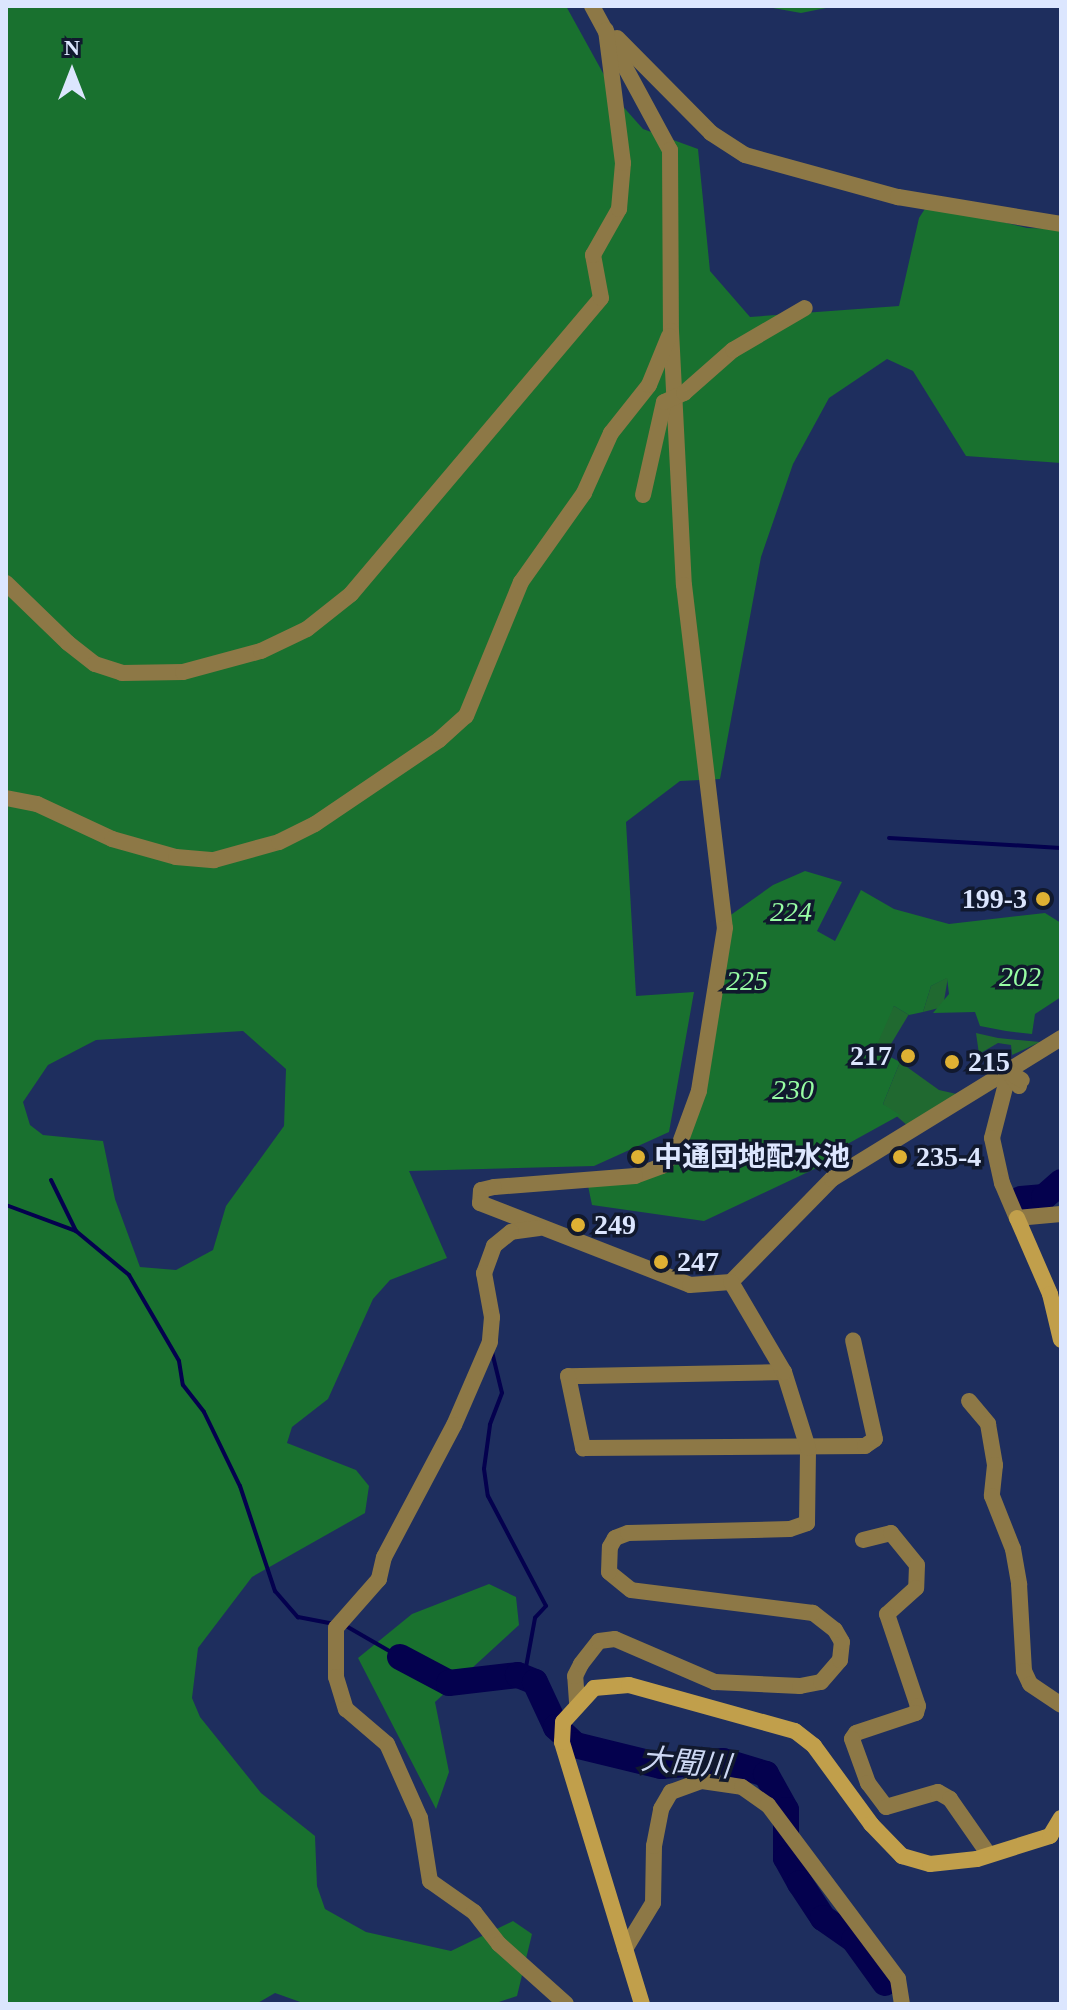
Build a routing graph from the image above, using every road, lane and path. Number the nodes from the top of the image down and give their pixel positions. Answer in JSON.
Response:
{"nodes":[{"id":1,"x":592,"y":6,"type":"edge"},
{"id":2,"x":606,"y":29,"type":"junction"},
{"id":3,"x":1061,"y":224,"type":"edge"},
{"id":4,"x":805,"y":308,"type":"dead end"},
{"id":5,"x":671,"y":331,"type":"junction"},
{"id":6,"x":675,"y":394,"type":"junction"},
{"id":7,"x":643,"y":495,"type":"dead end"},
{"id":8,"x":6,"y":583,"type":"edge"},
{"id":9,"x":6,"y":798,"type":"edge"},
{"id":10,"x":1051,"y":1041,"type":"edge"},
{"id":11,"x":1017,"y":1080,"type":"junction"},
{"id":12,"x":989,"y":1099,"type":"junction"},
{"id":13,"x":1061,"y":1214,"type":"edge"},
{"id":14,"x":1017,"y":1218,"type":"junction"},
{"id":15,"x":541,"y":1227,"type":"junction"},
{"id":16,"x":731,"y":1282,"type":"junction"},
{"id":17,"x":853,"y":1340,"type":"dead end"},
{"id":18,"x":1061,"y":1340,"type":"edge"},
{"id":19,"x":784,"y":1372,"type":"junction"},
{"id":20,"x":969,"y":1401,"type":"dead end"},
{"id":21,"x":808,"y":1448,"type":"junction"},
{"id":22,"x":863,"y":1540,"type":"dead end"},
{"id":23,"x":577,"y":1702,"type":"junction"},
{"id":24,"x":1061,"y":1705,"type":"edge"},
{"id":25,"x":1061,"y":1818,"type":"edge"},
{"id":26,"x":989,"y":1855,"type":"junction"},
{"id":27,"x":625,"y":1949,"type":"junction"},
{"id":28,"x":566,"y":2004,"type":"edge"},
{"id":29,"x":642,"y":2004,"type":"edge"},
{"id":30,"x":902,"y":2004,"type":"edge"}],
"edges":[{"from":1,"to":2,"type":"street"},
{"from":2,"to":3,"type":"street"},
{"from":2,"to":5,"type":"street"},
{"from":2,"to":8,"type":"street"},
{"from":4,"to":6,"type":"street"},
{"from":5,"to":6,"type":"street"},
{"from":5,"to":9,"type":"street"},
{"from":6,"to":7,"type":"street"},
{"from":6,"to":15,"type":"street"},
{"from":10,"to":11,"type":"street"},
{"from":11,"to":12,"type":"street"},
{"from":11,"to":12,"type":"street"},
{"from":12,"to":14,"type":"street"},
{"from":12,"to":16,"type":"street"},
{"from":13,"to":14,"type":"street"},
{"from":14,"to":18,"type":"street"},
{"from":15,"to":16,"type":"street"},
{"from":15,"to":28,"type":"street"},
{"from":16,"to":19,"type":"street"},
{"from":17,"to":21,"type":"street"},
{"from":19,"to":21,"type":"street"},
{"from":19,"to":21,"type":"street"},
{"from":20,"to":24,"type":"street"},
{"from":21,"to":23,"type":"street"},
{"from":22,"to":26,"type":"street"},
{"from":23,"to":26,"type":"street"},
{"from":23,"to":27,"type":"street"},
{"from":25,"to":26,"type":"street"},
{"from":27,"to":29,"type":"street"},
{"from":27,"to":30,"type":"street"}]}
